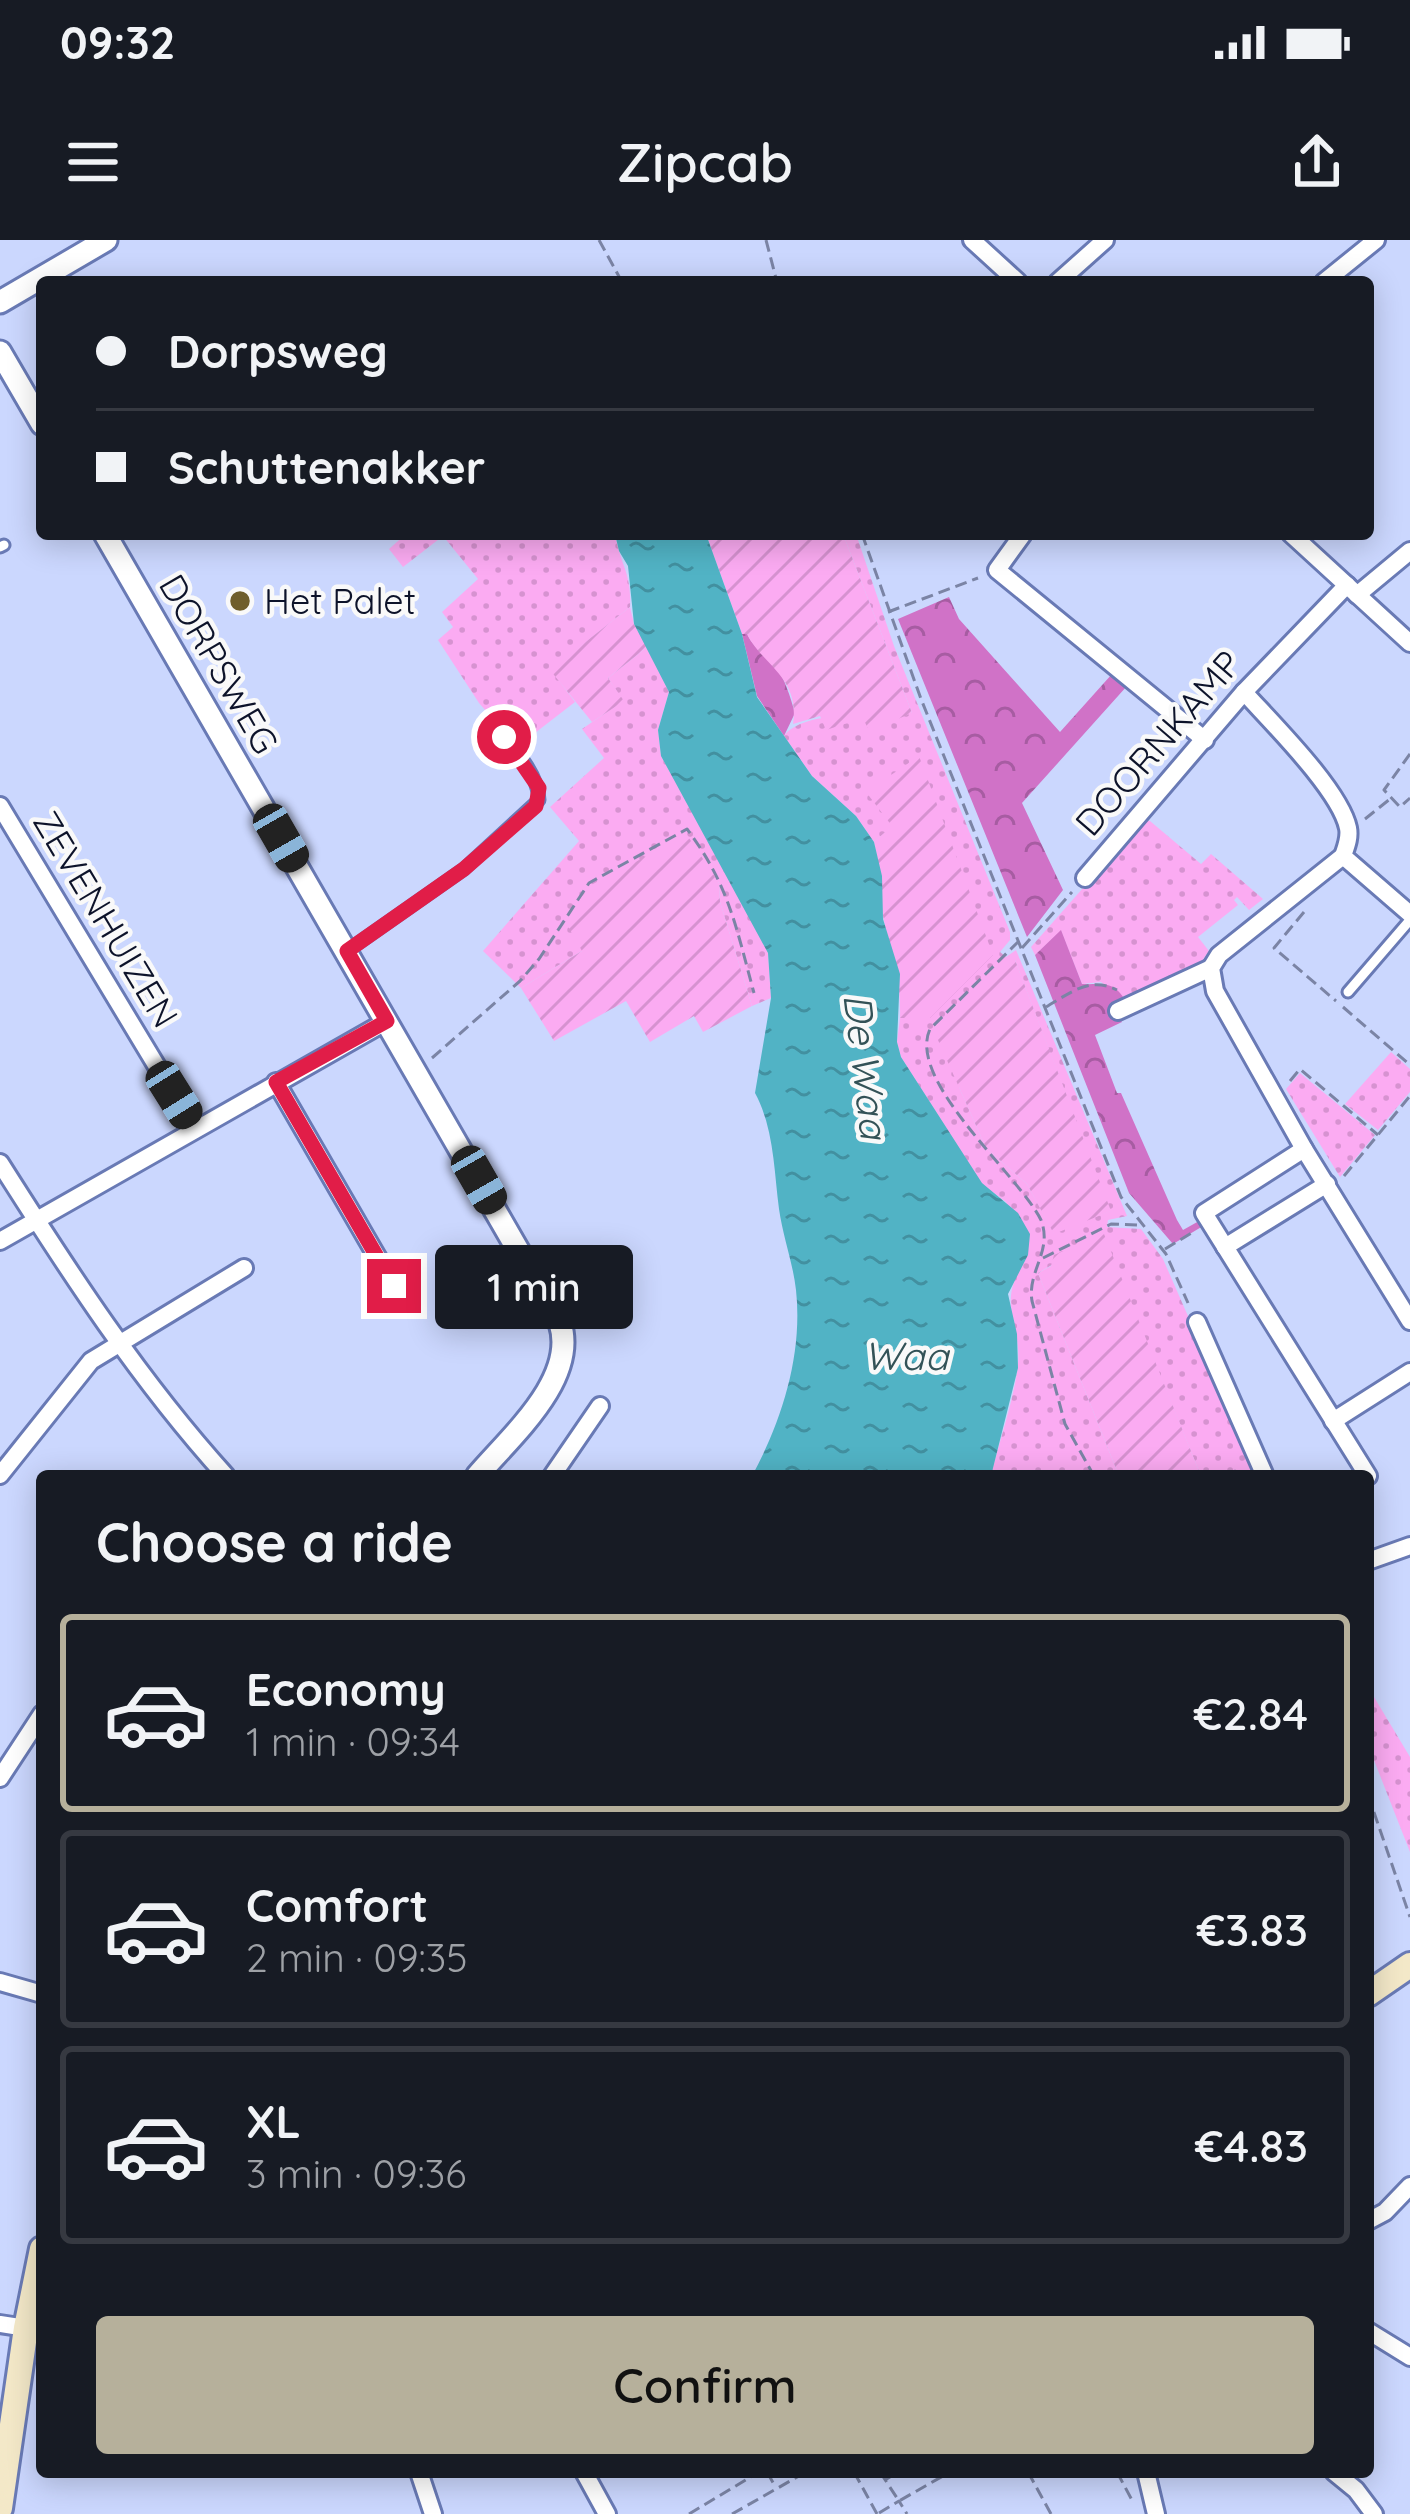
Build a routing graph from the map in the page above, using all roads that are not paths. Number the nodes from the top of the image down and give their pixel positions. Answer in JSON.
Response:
{"nodes":[{"id":1,"x":106,"y":240,"type":"edge"},
{"id":2,"x":972,"y":240,"type":"edge"},
{"id":3,"x":1105,"y":240,"type":"edge"},
{"id":4,"x":1376,"y":240,"type":"edge"},
{"id":5,"x":44,"y":276,"type":"edge"},
{"id":6,"x":1011,"y":276,"type":"edge"},
{"id":7,"x":1065,"y":276,"type":"edge"},
{"id":8,"x":1331,"y":276,"type":"edge"},
{"id":9,"x":36,"y":281,"type":"edge"},
{"id":10,"x":0,"y":302,"type":"edge"},
{"id":11,"x":0,"y":352,"type":"edge"},
{"id":12,"x":36,"y":414,"type":"edge"},
{"id":13,"x":109,"y":540,"type":"edge"},
{"id":14,"x":1019,"y":540,"type":"edge"},
{"id":15,"x":1298,"y":540,"type":"edge"},
{"id":16,"x":1410,"y":550,"type":"edge"},
{"id":17,"x":1352,"y":590,"type":"junction"},
{"id":18,"x":1410,"y":644,"type":"edge"},
{"id":19,"x":1244,"y":692,"type":"junction"},
{"id":20,"x":489,"y":720,"type":"dead end"},
{"id":21,"x":1204,"y":740,"type":"junction"},
{"id":22,"x":0,"y":806,"type":"edge"},
{"id":23,"x":1343,"y":856,"type":"junction"},
{"id":24,"x":1085,"y":878,"type":"road end"},
{"id":25,"x":1410,"y":917,"type":"edge"},
{"id":26,"x":347,"y":951,"type":"junction"},
{"id":27,"x":1211,"y":968,"type":"junction"},
{"id":28,"x":1348,"y":992,"type":"dead end"},
{"id":29,"x":1124,"y":1008,"type":"road end"},
{"id":30,"x":387,"y":1021,"type":"junction"},
{"id":31,"x":276,"y":1082,"type":"junction"},
{"id":32,"x":194,"y":1128,"type":"junction"},
{"id":33,"x":1304,"y":1149,"type":"junction"},
{"id":34,"x":0,"y":1163,"type":"edge"},
{"id":35,"x":1329,"y":1188,"type":"junction"},
{"id":36,"x":35,"y":1218,"type":"junction"},
{"id":37,"x":0,"y":1241,"type":"edge"},
{"id":38,"x":1225,"y":1247,"type":"junction"},
{"id":39,"x":244,"y":1268,"type":"dead end"},
{"id":40,"x":394,"y":1286,"type":"dead end"},
{"id":41,"x":1410,"y":1321,"type":"edge"},
{"id":42,"x":1197,"y":1322,"type":"road end"},
{"id":43,"x":118,"y":1344,"type":"junction"},
{"id":44,"x":1410,"y":1372,"type":"edge"},
{"id":45,"x":600,"y":1406,"type":"dead end"},
{"id":46,"x":1334,"y":1421,"type":"junction"},
{"id":47,"x":221,"y":1470,"type":"edge"},
{"id":48,"x":484,"y":1470,"type":"edge"},
{"id":49,"x":556,"y":1470,"type":"edge"},
{"id":50,"x":1262,"y":1470,"type":"edge"},
{"id":51,"x":1364,"y":1470,"type":"edge"},
{"id":52,"x":0,"y":1475,"type":"edge"},
{"id":53,"x":1410,"y":1546,"type":"edge"},
{"id":54,"x":1374,"y":1559,"type":"edge"},
{"id":55,"x":36,"y":1723,"type":"edge"},
{"id":56,"x":0,"y":1778,"type":"edge"},
{"id":57,"x":1410,"y":1965,"type":"edge"},
{"id":58,"x":0,"y":1982,"type":"edge"},
{"id":59,"x":1374,"y":1990,"type":"edge"},
{"id":60,"x":36,"y":1992,"type":"edge"},
{"id":61,"x":1410,"y":2186,"type":"edge"},
{"id":62,"x":1374,"y":2218,"type":"edge"},
{"id":63,"x":36,"y":2279,"type":"edge"},
{"id":64,"x":0,"y":2324,"type":"edge"},
{"id":65,"x":26,"y":2328,"type":"junction"},
{"id":66,"x":1374,"y":2335,"type":"edge"},
{"id":67,"x":1410,"y":2357,"type":"edge"},
{"id":68,"x":421,"y":2478,"type":"edge"},
{"id":69,"x":592,"y":2478,"type":"edge"},
{"id":70,"x":1151,"y":2478,"type":"edge"},
{"id":71,"x":1341,"y":2478,"type":"edge"},
{"id":72,"x":0,"y":2509,"type":"edge"},
{"id":73,"x":434,"y":2514,"type":"edge"},
{"id":74,"x":608,"y":2514,"type":"edge"},
{"id":75,"x":1156,"y":2514,"type":"edge"},
{"id":76,"x":1374,"y":2514,"type":"edge"}],
"edges":[{"from":1,"to":5,"type":"street"},
{"from":2,"to":6,"type":"street"},
{"from":3,"to":7,"type":"street"},
{"from":4,"to":8,"type":"street"},
{"from":9,"to":10,"type":"street"},
{"from":11,"to":12,"type":"street"},
{"from":13,"to":26,"type":"street","name":"DORPSWEG"},
{"from":14,"to":21,"type":"street"},
{"from":15,"to":17,"type":"street"},
{"from":16,"to":17,"type":"street","name":"DOORNKAMP"},
{"from":17,"to":18,"type":"street"},
{"from":17,"to":19,"type":"street","name":"DOORNKAMP"},
{"from":19,"to":21,"type":"street","name":"DOORNKAMP"},
{"from":19,"to":23,"type":"street"},
{"from":20,"to":26,"type":"lane"},
{"from":21,"to":24,"type":"street","name":"DOORNKAMP"},
{"from":22,"to":32,"type":"street","name":"ZEVENHUIZEN"},
{"from":23,"to":25,"type":"street"},
{"from":23,"to":27,"type":"street"},
{"from":25,"to":28,"type":"lane"},
{"from":26,"to":30,"type":"street","name":"DORPSWEG"},
{"from":27,"to":29,"type":"street"},
{"from":27,"to":33,"type":"street"},
{"from":30,"to":31,"type":"street"},
{"from":30,"to":48,"type":"street","name":"DORPSWEG"},
{"from":31,"to":32,"type":"street"},
{"from":31,"to":40,"type":"street"},
{"from":32,"to":36,"type":"street"},
{"from":33,"to":35,"type":"street"},
{"from":33,"to":38,"type":"street"},
{"from":34,"to":36,"type":"street"},
{"from":35,"to":38,"type":"street"},
{"from":35,"to":41,"type":"street"},
{"from":36,"to":37,"type":"street"},
{"from":36,"to":43,"type":"street"},
{"from":38,"to":46,"type":"street"},
{"from":39,"to":43,"type":"street"},
{"from":42,"to":50,"type":"street"},
{"from":43,"to":47,"type":"street"},
{"from":43,"to":52,"type":"street"},
{"from":44,"to":46,"type":"street"},
{"from":45,"to":49,"type":"street"},
{"from":46,"to":51,"type":"street"},
{"from":53,"to":54,"type":"street"},
{"from":55,"to":56,"type":"street"},
{"from":57,"to":59,"type":"main road"},
{"from":58,"to":60,"type":"street"},
{"from":61,"to":62,"type":"street"},
{"from":63,"to":65,"type":"main road"},
{"from":64,"to":65,"type":"street"},
{"from":65,"to":72,"type":"main road"},
{"from":66,"to":67,"type":"street"},
{"from":68,"to":73,"type":"street"},
{"from":69,"to":74,"type":"street"},
{"from":70,"to":75,"type":"street"},
{"from":71,"to":76,"type":"street"}]}
